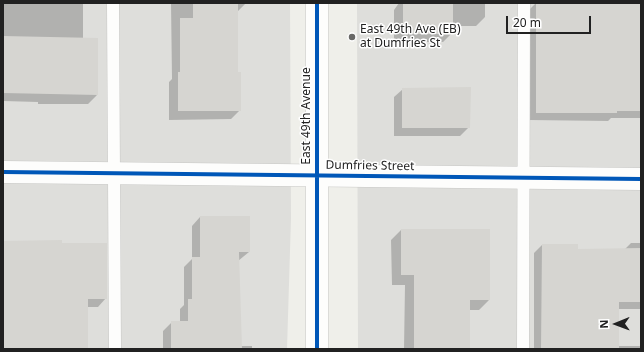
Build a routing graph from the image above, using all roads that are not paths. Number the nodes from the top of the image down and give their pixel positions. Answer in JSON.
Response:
{"nodes":[{"id":1,"x":113,"y":3,"type":"edge"},
{"id":2,"x":317,"y":3,"type":"edge"},
{"id":3,"x":524,"y":3,"type":"edge"},
{"id":4,"x":3,"y":172,"type":"edge"},
{"id":5,"x":114,"y":173,"type":"junction"},
{"id":6,"x":318,"y":176,"type":"junction"},
{"id":7,"x":522,"y":178,"type":"junction"},
{"id":8,"x":641,"y":178,"type":"edge"},
{"id":9,"x":115,"y":349,"type":"edge"},
{"id":10,"x":317,"y":349,"type":"edge"},
{"id":11,"x":523,"y":349,"type":"edge"}],
"edges":[{"from":1,"to":5,"type":"lane"},
{"from":2,"to":6,"type":"street","name":"East 49th Avenue"},
{"from":3,"to":7,"type":"lane"},
{"from":4,"to":5,"type":"street","name":"Dumfries Street"},
{"from":5,"to":6,"type":"street","name":"Dumfries Street"},
{"from":5,"to":9,"type":"lane"},
{"from":6,"to":7,"type":"street","name":"Dumfries Street"},
{"from":6,"to":10,"type":"street","name":"East 49th Avenue"},
{"from":7,"to":8,"type":"street","name":"Dumfries Street"},
{"from":7,"to":11,"type":"lane"}]}
